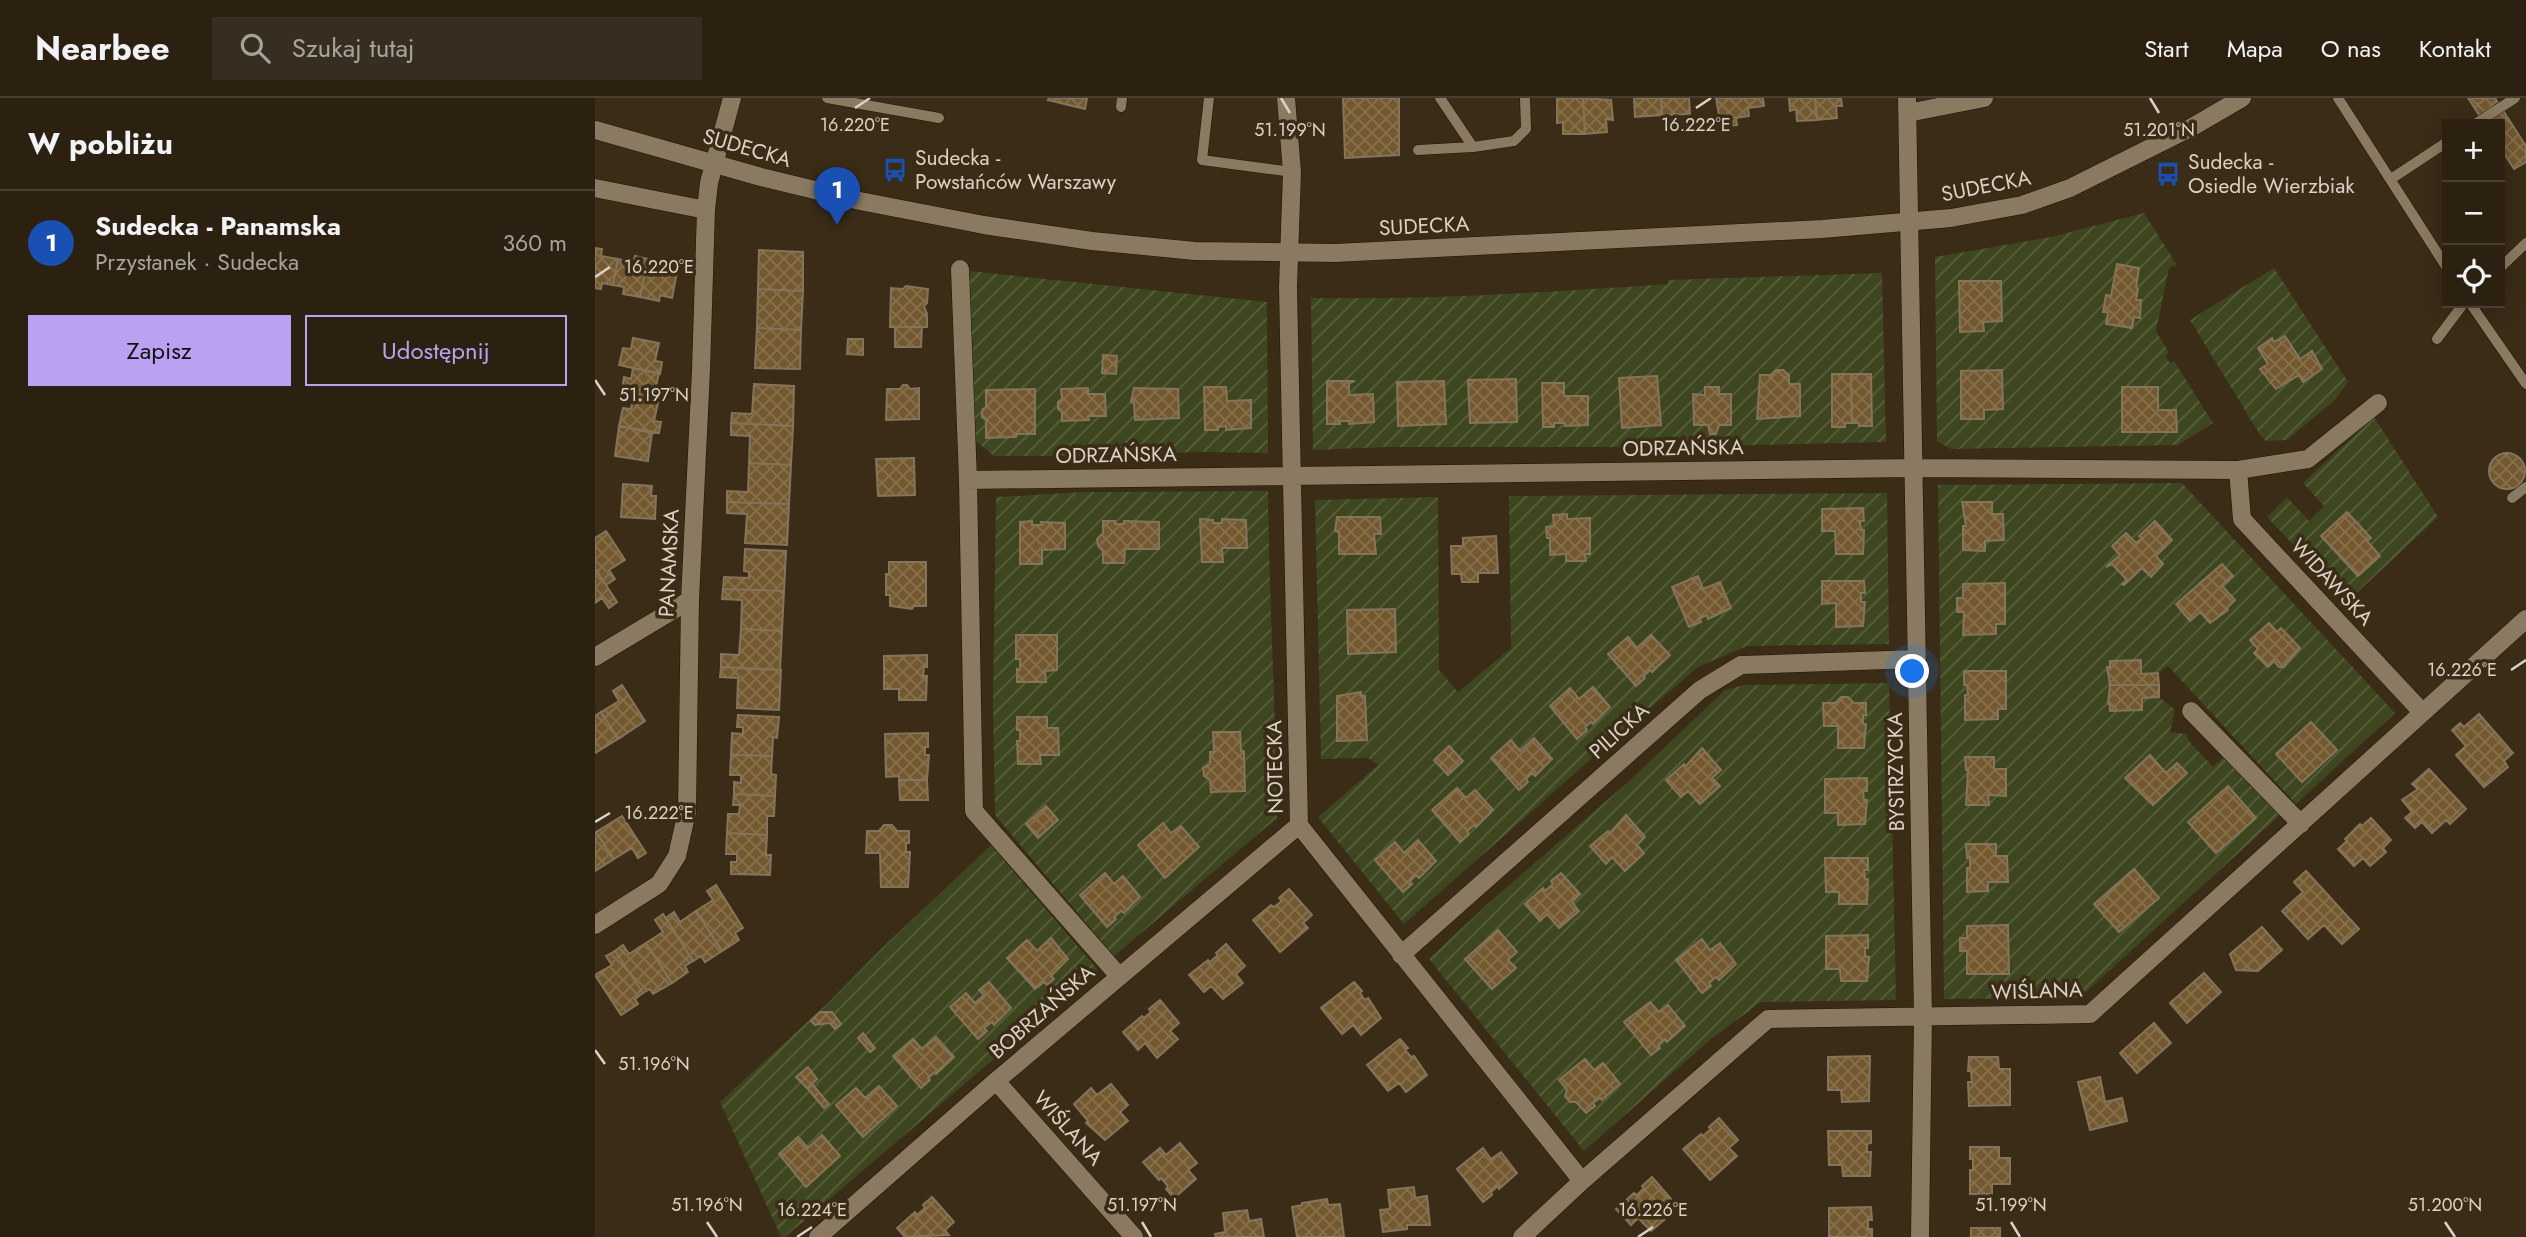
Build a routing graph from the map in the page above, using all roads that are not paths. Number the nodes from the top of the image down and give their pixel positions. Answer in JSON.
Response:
{"nodes":[{"id":1,"x":732,"y":98,"type":"edge"},
{"id":2,"x":827,"y":98,"type":"edge"},
{"id":3,"x":1209,"y":98,"type":"edge"},
{"id":4,"x":1286,"y":98,"type":"edge"},
{"id":5,"x":1440,"y":98,"type":"edge"},
{"id":6,"x":1525,"y":98,"type":"edge"},
{"id":7,"x":1984,"y":98,"type":"edge"},
{"id":8,"x":2242,"y":98,"type":"edge"},
{"id":9,"x":2338,"y":98,"type":"edge"},
{"id":10,"x":2515,"y":98,"type":"edge"},
{"id":11,"x":1907,"y":106,"type":"edge"},
{"id":12,"x":939,"y":118,"type":"dead end"},
{"id":13,"x":2483,"y":119,"type":"edge"},
{"id":14,"x":595,"y":130,"type":"edge"},
{"id":15,"x":2442,"y":145,"type":"edge"},
{"id":16,"x":1473,"y":148,"type":"junction"},
{"id":17,"x":1418,"y":150,"type":"dead end"},
{"id":18,"x":716,"y":163,"type":"junction"},
{"id":19,"x":1292,"y":172,"type":"junction"},
{"id":20,"x":2391,"y":179,"type":"junction"},
{"id":21,"x":595,"y":188,"type":"edge"},
{"id":22,"x":706,"y":210,"type":"junction"},
{"id":23,"x":1909,"y":221,"type":"junction"},
{"id":24,"x":2526,"y":243,"type":"edge"},
{"id":25,"x":1289,"y":254,"type":"junction"},
{"id":26,"x":2442,"y":260,"type":"edge"},
{"id":27,"x":2505,"y":263,"type":"edge"},
{"id":28,"x":960,"y":269,"type":"dead end"},
{"id":29,"x":2460,"y":308,"type":"edge"},
{"id":30,"x":2473,"y":308,"type":"edge"},
{"id":31,"x":2437,"y":339,"type":"dead end"},
{"id":32,"x":2526,"y":384,"type":"edge"},
{"id":33,"x":2378,"y":403,"type":"dead end"},
{"id":34,"x":1913,"y":468,"type":"junction"},
{"id":35,"x":2238,"y":470,"type":"junction"},
{"id":36,"x":1293,"y":475,"type":"junction"},
{"id":37,"x":968,"y":480,"type":"junction"},
{"id":38,"x":2526,"y":487,"type":"edge"},
{"id":39,"x":2512,"y":498,"type":"dead end"},
{"id":40,"x":690,"y":600,"type":"junction"},
{"id":41,"x":2526,"y":619,"type":"edge"},
{"id":42,"x":595,"y":657,"type":"edge"},
{"id":43,"x":1917,"y":659,"type":"junction"},
{"id":44,"x":2191,"y":711,"type":"dead end"},
{"id":45,"x":2422,"y":712,"type":"junction"},
{"id":46,"x":2301,"y":824,"type":"junction"},
{"id":47,"x":1299,"y":825,"type":"junction"},
{"id":48,"x":595,"y":925,"type":"edge"},
{"id":49,"x":1401,"y":955,"type":"junction"},
{"id":50,"x":1119,"y":976,"type":"junction"},
{"id":51,"x":1923,"y":1017,"type":"junction"},
{"id":52,"x":996,"y":1081,"type":"junction"},
{"id":53,"x":1582,"y":1181,"type":"junction"},
{"id":54,"x":818,"y":1237,"type":"edge"},
{"id":55,"x":1134,"y":1237,"type":"edge"},
{"id":56,"x":1522,"y":1237,"type":"edge"},
{"id":57,"x":1920,"y":1237,"type":"edge"}],
"edges":[{"from":1,"to":18,"type":"street","name":"PANAMSKA"},
{"from":2,"to":12,"type":"lane"},
{"from":3,"to":19,"type":"lane"},
{"from":4,"to":19,"type":"street","name":"NOTECKA"},
{"from":5,"to":16,"type":"lane"},
{"from":6,"to":16,"type":"lane"},
{"from":7,"to":11,"type":"street"},
{"from":8,"to":23,"type":"street","name":"SUDECKA"},
{"from":9,"to":20,"type":"lane"},
{"from":10,"to":13,"type":"lane"},
{"from":11,"to":23,"type":"street","name":"BYSTRZYCKA"},
{"from":14,"to":18,"type":"street","name":"SUDECKA"},
{"from":15,"to":20,"type":"lane"},
{"from":16,"to":17,"type":"lane"},
{"from":18,"to":22,"type":"street","name":"PANAMSKA"},
{"from":18,"to":25,"type":"street","name":"SUDECKA"},
{"from":19,"to":25,"type":"street","name":"NOTECKA"},
{"from":20,"to":26,"type":"lane"},
{"from":21,"to":22,"type":"street"},
{"from":22,"to":40,"type":"street","name":"PANAMSKA"},
{"from":23,"to":25,"type":"street","name":"SUDECKA"},
{"from":23,"to":34,"type":"street","name":"BYSTRZYCKA"},
{"from":24,"to":27,"type":"lane"},
{"from":25,"to":36,"type":"street","name":"NOTECKA"},
{"from":28,"to":37,"type":"street"},
{"from":29,"to":31,"type":"lane"},
{"from":30,"to":32,"type":"lane"},
{"from":33,"to":35,"type":"street","name":"ODRZAŃSKA"},
{"from":34,"to":35,"type":"street","name":"ODRZAŃSKA"},
{"from":34,"to":36,"type":"street","name":"ODRZAŃSKA"},
{"from":34,"to":43,"type":"street","name":"BYSTRZYCKA"},
{"from":35,"to":45,"type":"street","name":"WIDAWSKA"},
{"from":36,"to":37,"type":"street","name":"ODRZAŃSKA"},
{"from":36,"to":47,"type":"street","name":"NOTECKA"},
{"from":37,"to":50,"type":"street"},
{"from":38,"to":39,"type":"lane"},
{"from":40,"to":42,"type":"street"},
{"from":40,"to":48,"type":"street","name":"PANAMSKA"},
{"from":41,"to":45,"type":"street","name":"WIŚLANA"},
{"from":43,"to":49,"type":"street","name":"PILICKA"},
{"from":43,"to":51,"type":"street","name":"BYSTRZYCKA"},
{"from":44,"to":46,"type":"street"},
{"from":45,"to":46,"type":"street","name":"WIŚLANA"},
{"from":46,"to":51,"type":"street","name":"WIŚLANA"},
{"from":47,"to":49,"type":"street","name":"NOTECKA"},
{"from":47,"to":50,"type":"street","name":"BOBRZAŃSKA"},
{"from":49,"to":53,"type":"street","name":"NOTECKA"},
{"from":50,"to":52,"type":"street","name":"BOBRZAŃSKA"},
{"from":51,"to":53,"type":"street","name":"WIŚLANA"},
{"from":51,"to":57,"type":"street","name":"BYSTRZYCKA"},
{"from":52,"to":54,"type":"street","name":"BOBRZAŃSKA"},
{"from":52,"to":55,"type":"street","name":"WIŚLANA"},
{"from":53,"to":56,"type":"street","name":"WIŚLANA"}]}
